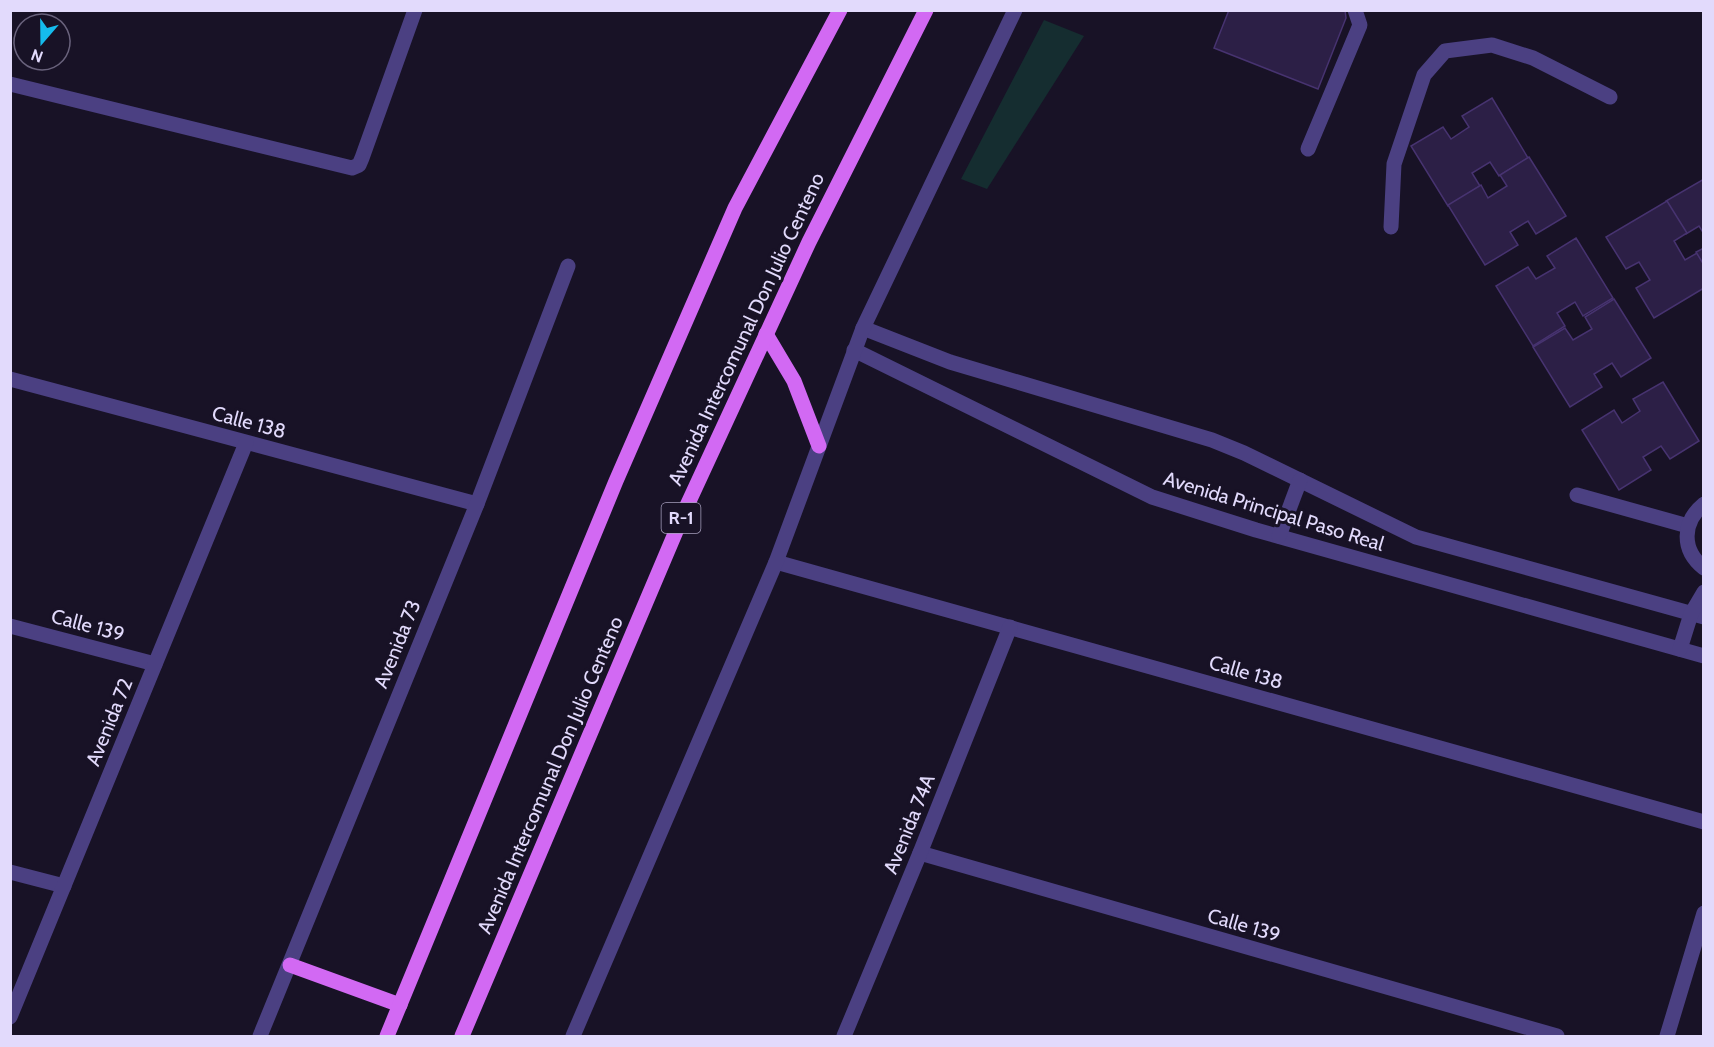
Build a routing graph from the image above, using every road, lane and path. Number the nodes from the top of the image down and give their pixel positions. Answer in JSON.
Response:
{"nodes":[{"id":1,"x":415,"y":10,"type":"edge"},
{"id":2,"x":840,"y":10,"type":"edge"},
{"id":3,"x":926,"y":10,"type":"edge"},
{"id":4,"x":1014,"y":10,"type":"edge"},
{"id":5,"x":1354,"y":10,"type":"edge"},
{"id":6,"x":10,"y":84,"type":"edge"},
{"id":7,"x":1610,"y":97,"type":"dead end"},
{"id":8,"x":1308,"y":149,"type":"dead end"},
{"id":9,"x":1391,"y":227,"type":"dead end"},
{"id":10,"x":568,"y":266,"type":"dead end"},
{"id":11,"x":863,"y":328,"type":"junction"},
{"id":12,"x":766,"y":334,"type":"junction"},
{"id":13,"x":854,"y":350,"type":"junction"},
{"id":14,"x":10,"y":380,"type":"edge"},
{"id":15,"x":246,"y":443,"type":"junction"},
{"id":16,"x":819,"y":446,"type":"junction"},
{"id":17,"x":1300,"y":480,"type":"junction"},
{"id":18,"x":1577,"y":495,"type":"dead end"},
{"id":19,"x":477,"y":504,"type":"junction"},
{"id":20,"x":1704,"y":504,"type":"edge"},
{"id":21,"x":1688,"y":526,"type":"junction"},
{"id":22,"x":1279,"y":536,"type":"junction"},
{"id":23,"x":776,"y":562,"type":"junction"},
{"id":24,"x":1704,"y":568,"type":"edge"},
{"id":25,"x":1704,"y":592,"type":"edge"},
{"id":26,"x":1697,"y":615,"type":"edge"},
{"id":27,"x":10,"y":626,"type":"edge"},
{"id":28,"x":1010,"y":627,"type":"junction"},
{"id":29,"x":1680,"y":649,"type":"junction"},
{"id":30,"x":1704,"y":656,"type":"edge"},
{"id":31,"x":155,"y":664,"type":"junction"},
{"id":32,"x":1704,"y":822,"type":"edge"},
{"id":33,"x":920,"y":853,"type":"junction"},
{"id":34,"x":10,"y":872,"type":"edge"},
{"id":35,"x":64,"y":886,"type":"junction"},
{"id":36,"x":1704,"y":913,"type":"edge"},
{"id":37,"x":290,"y":964,"type":"junction"},
{"id":38,"x":400,"y":1005,"type":"junction"},
{"id":39,"x":10,"y":1017,"type":"edge"},
{"id":40,"x":260,"y":1036,"type":"edge"},
{"id":41,"x":387,"y":1036,"type":"edge"},
{"id":42,"x":462,"y":1036,"type":"edge"},
{"id":43,"x":573,"y":1036,"type":"edge"},
{"id":44,"x":844,"y":1036,"type":"edge"},
{"id":45,"x":1557,"y":1036,"type":"edge"},
{"id":46,"x":1667,"y":1036,"type":"edge"}],
"edges":[{"from":1,"to":6,"type":"street"},
{"from":2,"to":38,"type":"main road"},
{"from":3,"to":12,"type":"main road","name":"Avenida Intercomunal Don Julio Centeno","number":"R-1"},
{"from":4,"to":11,"type":"street"},
{"from":5,"to":8,"type":"street"},
{"from":7,"to":9,"type":"street"},
{"from":10,"to":19,"type":"street","name":"Avenida 73"},
{"from":11,"to":13,"type":"street"},
{"from":11,"to":17,"type":"street","name":"Avenida Principal Paso Real"},
{"from":12,"to":16,"type":"main road"},
{"from":12,"to":42,"type":"main road","name":"Avenida Intercomunal Don Julio Centeno","number":"R-1"},
{"from":13,"to":16,"type":"street"},
{"from":13,"to":22,"type":"street","name":"Avenida Principal Paso Real"},
{"from":14,"to":15,"type":"street","name":"Calle 138"},
{"from":15,"to":19,"type":"street","name":"Calle 138"},
{"from":15,"to":31,"type":"street","name":"Avenida 72"},
{"from":16,"to":23,"type":"street"},
{"from":17,"to":22,"type":"street"},
{"from":17,"to":26,"type":"street","name":"Avenida Principal Paso Real"},
{"from":18,"to":21,"type":"street"},
{"from":19,"to":37,"type":"street","name":"Avenida 73"},
{"from":20,"to":21,"type":"street"},
{"from":21,"to":24,"type":"street"},
{"from":22,"to":29,"type":"street","name":"Avenida Principal Paso Real"},
{"from":23,"to":28,"type":"street","name":"Calle 138"},
{"from":23,"to":43,"type":"street"},
{"from":25,"to":26,"type":"street"},
{"from":26,"to":29,"type":"street"},
{"from":27,"to":31,"type":"street","name":"Calle 139"},
{"from":28,"to":32,"type":"street","name":"Calle 138"},
{"from":28,"to":33,"type":"street","name":"Avenida 74A"},
{"from":29,"to":30,"type":"street","name":"Avenida Principal Paso Real"},
{"from":31,"to":35,"type":"street","name":"Avenida 72"},
{"from":33,"to":44,"type":"street","name":"Avenida 74A"},
{"from":33,"to":45,"type":"street","name":"Calle 139"},
{"from":34,"to":35,"type":"street"},
{"from":35,"to":39,"type":"street","name":"Avenida 72"},
{"from":36,"to":46,"type":"street"},
{"from":37,"to":38,"type":"main road"},
{"from":37,"to":40,"type":"street","name":"Avenida 73"},
{"from":38,"to":41,"type":"main road"}]}
